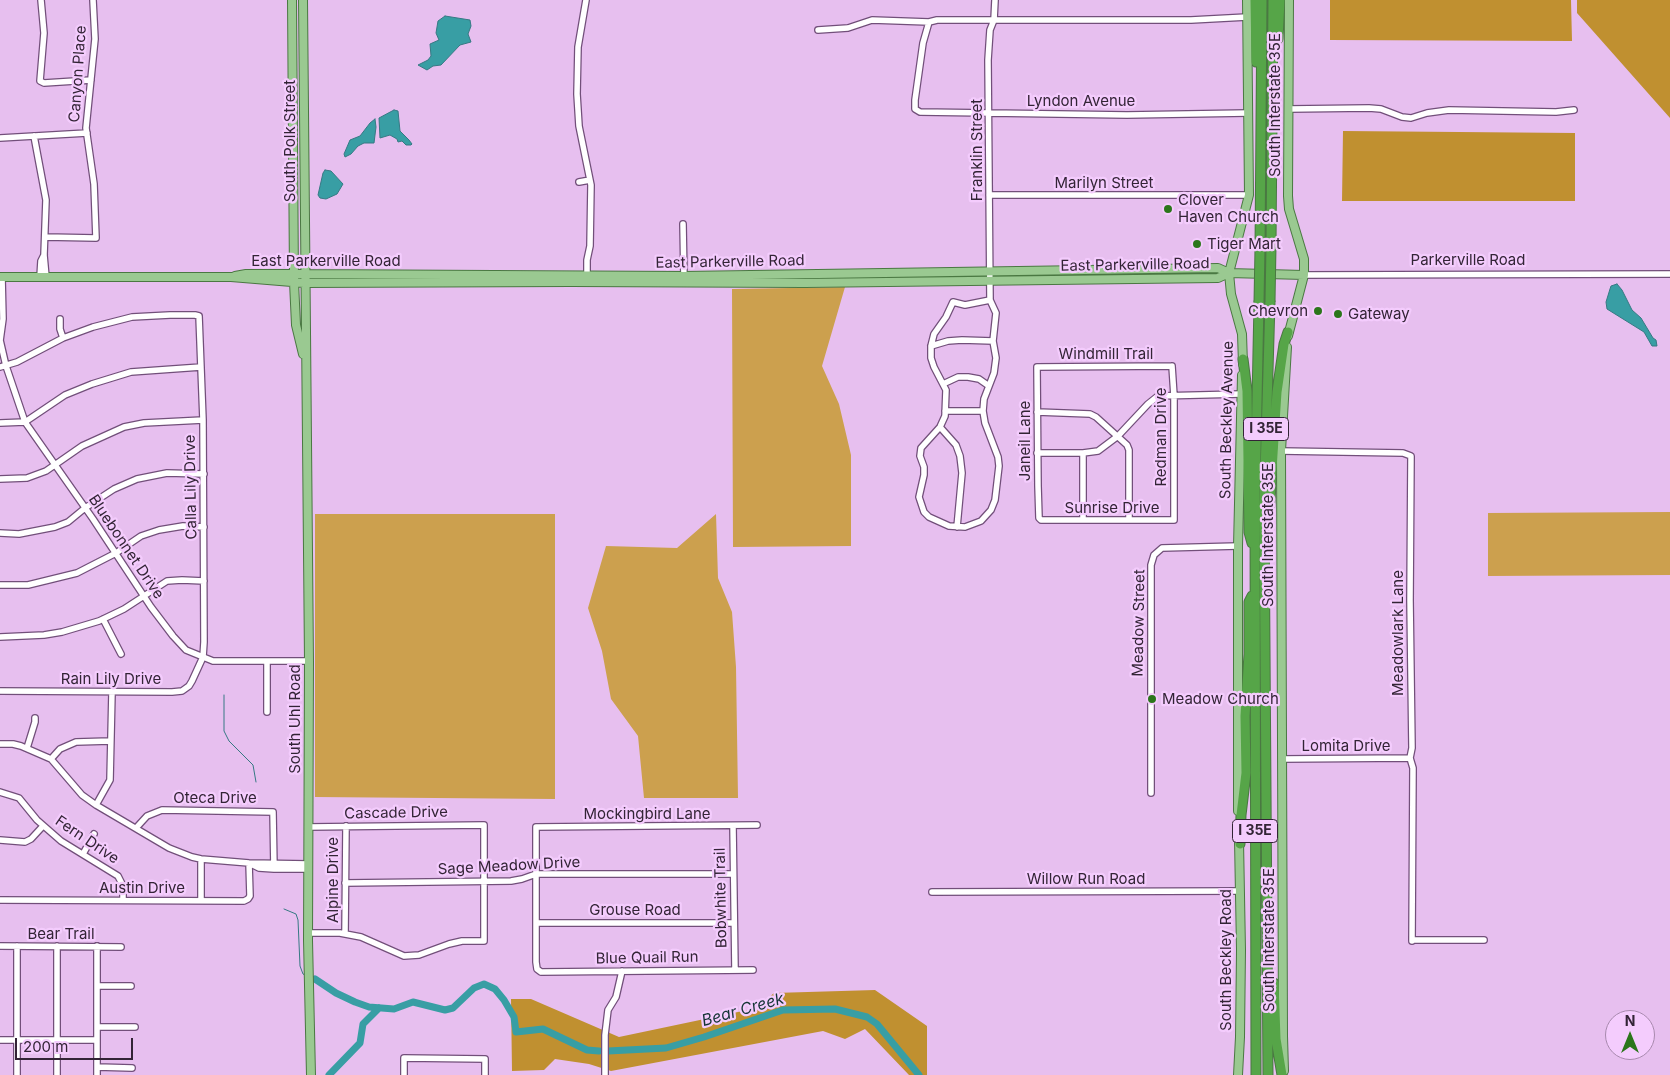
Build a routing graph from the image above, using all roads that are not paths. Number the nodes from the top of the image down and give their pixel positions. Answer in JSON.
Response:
{"nodes":[{"id":1,"x":41,"y":0,"type":"edge"},
{"id":2,"x":93,"y":0,"type":"edge"},
{"id":3,"x":292,"y":0,"type":"edge"},
{"id":4,"x":302,"y":0,"type":"edge"},
{"id":5,"x":586,"y":0,"type":"edge"},
{"id":6,"x":995,"y":0,"type":"edge"},
{"id":7,"x":1247,"y":0,"type":"edge"},
{"id":8,"x":1255,"y":0,"type":"edge"},
{"id":9,"x":1262,"y":0,"type":"edge"},
{"id":10,"x":1273,"y":0,"type":"edge"},
{"id":11,"x":1280,"y":0,"type":"edge"},
{"id":12,"x":1289,"y":0,"type":"edge"},
{"id":13,"x":1247,"y":17,"type":"junction"},
{"id":14,"x":994,"y":20,"type":"junction"},
{"id":15,"x":929,"y":22,"type":"junction"},
{"id":16,"x":818,"y":30,"type":"dead end"},
{"id":17,"x":91,"y":80,"type":"junction"},
{"id":18,"x":1273,"y":92,"type":"junction"},
{"id":19,"x":1289,"y":108,"type":"junction"},
{"id":20,"x":1574,"y":110,"type":"dead end"},
{"id":21,"x":1248,"y":113,"type":"junction"},
{"id":22,"x":989,"y":114,"type":"junction"},
{"id":23,"x":87,"y":133,"type":"junction"},
{"id":24,"x":34,"y":136,"type":"junction"},
{"id":25,"x":0,"y":138,"type":"edge"},
{"id":26,"x":1262,"y":158,"type":"junction"},
{"id":27,"x":590,"y":180,"type":"junction"},
{"id":28,"x":579,"y":182,"type":"dead end"},
{"id":29,"x":989,"y":195,"type":"junction"},
{"id":30,"x":1249,"y":195,"type":"junction"},
{"id":31,"x":683,"y":224,"type":"dead end"},
{"id":32,"x":45,"y":237,"type":"junction"},
{"id":33,"x":1198,"y":268,"type":"junction"},
{"id":34,"x":1087,"y":269,"type":"junction"},
{"id":35,"x":1039,"y":271,"type":"junction"},
{"id":36,"x":990,"y":272,"type":"junction"},
{"id":37,"x":1229,"y":273,"type":"junction"},
{"id":38,"x":294,"y":274,"type":"junction"},
{"id":39,"x":304,"y":274,"type":"junction"},
{"id":40,"x":1266,"y":274,"type":"joint"},
{"id":41,"x":1670,"y":274,"type":"edge"},
{"id":42,"x":1304,"y":275,"type":"junction"},
{"id":43,"x":1,"y":277,"type":"edge"},
{"id":44,"x":43,"y":277,"type":"junction"},
{"id":45,"x":231,"y":278,"type":"junction"},
{"id":46,"x":454,"y":278,"type":"junction"},
{"id":47,"x":1198,"y":278,"type":"junction"},
{"id":48,"x":588,"y":279,"type":"junction"},
{"id":49,"x":785,"y":279,"type":"junction"},
{"id":50,"x":684,"y":280,"type":"junction"},
{"id":51,"x":1087,"y":280,"type":"junction"},
{"id":52,"x":294,"y":282,"type":"junction"},
{"id":53,"x":304,"y":282,"type":"junction"},
{"id":54,"x":990,"y":282,"type":"junction"},
{"id":55,"x":1010,"y":282,"type":"junction"},
{"id":56,"x":990,"y":300,"type":"junction"},
{"id":57,"x":2,"y":318,"type":"edge"},
{"id":58,"x":60,"y":320,"type":"dead end"},
{"id":59,"x":1288,"y":332,"type":"junction"},
{"id":60,"x":63,"y":338,"type":"junction"},
{"id":61,"x":0,"y":340,"type":"edge"},
{"id":62,"x":994,"y":341,"type":"junction"},
{"id":63,"x":931,"y":346,"type":"junction"},
{"id":64,"x":1242,"y":359,"type":"junction"},
{"id":65,"x":306,"y":363,"type":"junction"},
{"id":66,"x":3,"y":366,"type":"edge"},
{"id":67,"x":1172,"y":366,"type":"joint"},
{"id":68,"x":201,"y":367,"type":"junction"},
{"id":69,"x":1041,"y":367,"type":"joint"},
{"id":70,"x":943,"y":384,"type":"junction"},
{"id":71,"x":989,"y":386,"type":"junction"},
{"id":72,"x":1241,"y":394,"type":"junction"},
{"id":73,"x":1174,"y":396,"type":"junction"},
{"id":74,"x":946,"y":411,"type":"junction"},
{"id":75,"x":983,"y":411,"type":"junction"},
{"id":76,"x":1037,"y":412,"type":"junction"},
{"id":77,"x":203,"y":420,"type":"junction"},
{"id":78,"x":25,"y":422,"type":"junction"},
{"id":79,"x":0,"y":423,"type":"edge"},
{"id":80,"x":940,"y":427,"type":"junction"},
{"id":81,"x":1118,"y":436,"type":"junction"},
{"id":82,"x":1281,"y":451,"type":"junction"},
{"id":83,"x":1037,"y":453,"type":"junction"},
{"id":84,"x":1082,"y":453,"type":"junction"},
{"id":85,"x":55,"y":466,"type":"junction"},
{"id":86,"x":204,"y":474,"type":"junction"},
{"id":87,"x":0,"y":479,"type":"edge"},
{"id":88,"x":85,"y":508,"type":"junction"},
{"id":89,"x":1174,"y":508,"type":"joint"},
{"id":90,"x":1039,"y":518,"type":"joint"},
{"id":91,"x":1083,"y":520,"type":"junction"},
{"id":92,"x":1129,"y":520,"type":"junction"},
{"id":93,"x":957,"y":527,"type":"junction"},
{"id":94,"x":204,"y":528,"type":"junction"},
{"id":95,"x":0,"y":533,"type":"edge"},
{"id":96,"x":1238,"y":546,"type":"junction"},
{"id":97,"x":1255,"y":548,"type":"junction"},
{"id":98,"x":116,"y":553,"type":"junction"},
{"id":99,"x":1265,"y":556,"type":"junction"},
{"id":100,"x":204,"y":581,"type":"junction"},
{"id":101,"x":0,"y":585,"type":"edge"},
{"id":102,"x":1255,"y":586,"type":"junction"},
{"id":103,"x":144,"y":596,"type":"junction"},
{"id":104,"x":103,"y":619,"type":"junction"},
{"id":105,"x":0,"y":637,"type":"edge"},
{"id":106,"x":121,"y":654,"type":"dead end"},
{"id":107,"x":203,"y":658,"type":"junction"},
{"id":108,"x":266,"y":661,"type":"junction"},
{"id":109,"x":309,"y":661,"type":"junction"},
{"id":110,"x":0,"y":692,"type":"edge"},
{"id":111,"x":112,"y":692,"type":"junction"},
{"id":112,"x":267,"y":712,"type":"dead end"},
{"id":113,"x":34,"y":718,"type":"dead end"},
{"id":114,"x":110,"y":741,"type":"junction"},
{"id":115,"x":0,"y":744,"type":"edge"},
{"id":116,"x":27,"y":748,"type":"junction"},
{"id":117,"x":1410,"y":758,"type":"junction"},
{"id":118,"x":51,"y":759,"type":"junction"},
{"id":119,"x":1283,"y":759,"type":"junction"},
{"id":120,"x":0,"y":792,"type":"edge"},
{"id":121,"x":1151,"y":793,"type":"dead end"},
{"id":122,"x":96,"y":805,"type":"junction"},
{"id":123,"x":758,"y":825,"type":"dead end"},
{"id":124,"x":43,"y":826,"type":"junction"},
{"id":125,"x":346,"y":826,"type":"junction"},
{"id":126,"x":733,"y":826,"type":"junction"},
{"id":127,"x":308,"y":827,"type":"junction"},
{"id":128,"x":136,"y":828,"type":"junction"},
{"id":129,"x":94,"y":834,"type":"dead end"},
{"id":130,"x":0,"y":840,"type":"edge"},
{"id":131,"x":1240,"y":844,"type":"junction"},
{"id":132,"x":83,"y":854,"type":"junction"},
{"id":133,"x":201,"y":859,"type":"junction"},
{"id":134,"x":1266,"y":860,"type":"junction"},
{"id":135,"x":249,"y":864,"type":"junction"},
{"id":136,"x":274,"y":867,"type":"junction"},
{"id":137,"x":309,"y":867,"type":"junction"},
{"id":138,"x":536,"y":874,"type":"junction"},
{"id":139,"x":733,"y":874,"type":"junction"},
{"id":140,"x":484,"y":882,"type":"junction"},
{"id":141,"x":345,"y":883,"type":"junction"},
{"id":142,"x":1240,"y":891,"type":"junction"},
{"id":143,"x":932,"y":892,"type":"dead end"},
{"id":144,"x":0,"y":900,"type":"edge"},
{"id":145,"x":123,"y":900,"type":"junction"},
{"id":146,"x":201,"y":900,"type":"junction"},
{"id":147,"x":734,"y":922,"type":"junction"},
{"id":148,"x":536,"y":924,"type":"junction"},
{"id":149,"x":309,"y":933,"type":"junction"},
{"id":150,"x":345,"y":934,"type":"junction"},
{"id":151,"x":1484,"y":940,"type":"dead end"},
{"id":152,"x":0,"y":946,"type":"edge"},
{"id":153,"x":17,"y":946,"type":"junction"},
{"id":154,"x":57,"y":946,"type":"junction"},
{"id":155,"x":97,"y":946,"type":"junction"},
{"id":156,"x":121,"y":946,"type":"dead end"},
{"id":157,"x":735,"y":970,"type":"junction"},
{"id":158,"x":753,"y":970,"type":"dead end"},
{"id":159,"x":622,"y":971,"type":"junction"},
{"id":160,"x":97,"y":986,"type":"junction"},
{"id":161,"x":131,"y":986,"type":"dead end"},
{"id":162,"x":97,"y":1027,"type":"junction"},
{"id":163,"x":135,"y":1027,"type":"dead end"},
{"id":164,"x":0,"y":1040,"type":"edge"},
{"id":165,"x":16,"y":1040,"type":"junction"},
{"id":166,"x":57,"y":1040,"type":"junction"},
{"id":167,"x":97,"y":1040,"type":"junction"},
{"id":168,"x":97,"y":1067,"type":"junction"},
{"id":169,"x":132,"y":1068,"type":"dead end"},
{"id":170,"x":17,"y":1075,"type":"edge"},
{"id":171,"x":57,"y":1075,"type":"edge"},
{"id":172,"x":97,"y":1075,"type":"edge"},
{"id":173,"x":310,"y":1075,"type":"edge"},
{"id":174,"x":404,"y":1075,"type":"edge"},
{"id":175,"x":485,"y":1075,"type":"edge"},
{"id":176,"x":605,"y":1075,"type":"edge"},
{"id":177,"x":1238,"y":1075,"type":"edge"},
{"id":178,"x":1256,"y":1075,"type":"edge"},
{"id":179,"x":1268,"y":1075,"type":"edge"},
{"id":180,"x":1283,"y":1075,"type":"edge"}],
"edges":[{"from":1,"to":17,"type":"street"},
{"from":2,"to":17,"type":"street","name":"Canyon Place"},
{"from":3,"to":38,"type":"main road","name":"South Polk Street"},
{"from":4,"to":39,"type":"main road","name":"South Polk Street"},
{"from":5,"to":27,"type":"street"},
{"from":6,"to":14,"type":"street","name":"Franklin Street"},
{"from":7,"to":13,"type":"main road","name":"South Beckley Avenue"},
{"from":8,"to":26,"type":"highway"},
{"from":9,"to":26,"type":"highway","number":"I 35E"},
{"from":10,"to":18,"type":"highway","number":"I 35E"},
{"from":11,"to":18,"type":"highway"},
{"from":12,"to":19,"type":"main road","name":"South Interstate 35E"},
{"from":13,"to":14,"type":"street"},
{"from":13,"to":21,"type":"main road","name":"South Beckley Avenue"},
{"from":14,"to":15,"type":"street"},
{"from":14,"to":22,"type":"street","name":"Franklin Street"},
{"from":15,"to":16,"type":"street"},
{"from":15,"to":22,"type":"street","name":"Lyndon Avenue"},
{"from":17,"to":23,"type":"street","name":"Canyon Place"},
{"from":18,"to":99,"type":"highway","number":"I 35E","bridge":true},
{"from":19,"to":20,"type":"street"},
{"from":19,"to":42,"type":"main road","name":"South Interstate 35E"},
{"from":21,"to":22,"type":"street","name":"Lyndon Avenue"},
{"from":21,"to":30,"type":"main road","name":"South Beckley Avenue"},
{"from":22,"to":29,"type":"street","name":"Franklin Street"},
{"from":23,"to":24,"type":"street"},
{"from":23,"to":32,"type":"street","name":"Canyon Place"},
{"from":24,"to":25,"type":"street"},
{"from":24,"to":32,"type":"street"},
{"from":26,"to":97,"type":"highway","number":"I 35E","bridge":true},
{"from":27,"to":28,"type":"street"},
{"from":27,"to":48,"type":"street"},
{"from":29,"to":30,"type":"street","name":"Marilyn Street"},
{"from":29,"to":36,"type":"street","name":"Franklin Street"},
{"from":30,"to":37,"type":"main road","name":"South Beckley Avenue"},
{"from":31,"to":50,"type":"street"},
{"from":32,"to":44,"type":"street"},
{"from":33,"to":34,"type":"main road","name":"East Parkerville Road"},
{"from":33,"to":37,"type":"main road","name":"East Parkerville Road"},
{"from":33,"to":47,"type":"main road"},
{"from":34,"to":35,"type":"main road","name":"East Parkerville Road"},
{"from":34,"to":51,"type":"main road"},
{"from":35,"to":36,"type":"main road","name":"East Parkerville Road"},
{"from":35,"to":55,"type":"main road"},
{"from":36,"to":49,"type":"main road","name":"East Parkerville Road"},
{"from":36,"to":54,"type":"street","name":"Franklin Street"},
{"from":37,"to":40,"type":"main road","name":"East Parkerville Road"},
{"from":37,"to":47,"type":"main road","name":"East Parkerville Road"},
{"from":37,"to":64,"type":"main road","name":"South Beckley Avenue"},
{"from":38,"to":39,"type":"main road","name":"East Parkerville Road"},
{"from":38,"to":45,"type":"main road","name":"East Parkerville Road"},
{"from":38,"to":52,"type":"main road","name":"South Polk Street"},
{"from":39,"to":46,"type":"main road","name":"East Parkerville Road"},
{"from":39,"to":53,"type":"main road","name":"South Polk Street"},
{"from":40,"to":42,"type":"main road","name":"Parkerville Road"},
{"from":41,"to":42,"type":"street","name":"Parkerville Road"},
{"from":42,"to":59,"type":"main road","name":"South Interstate 35E"},
{"from":43,"to":44,"type":"main road","name":"East Parkerville Road"},
{"from":43,"to":57,"type":"street","name":"Bluebonnet Drive"},
{"from":44,"to":45,"type":"main road","name":"East Parkerville Road"},
{"from":45,"to":52,"type":"main road","name":"East Parkerville Road"},
{"from":46,"to":48,"type":"main road","name":"East Parkerville Road"},
{"from":46,"to":53,"type":"main road","name":"East Parkerville Road"},
{"from":47,"to":51,"type":"main road","name":"East Parkerville Road"},
{"from":48,"to":50,"type":"main road","name":"East Parkerville Road"},
{"from":49,"to":50,"type":"main road","name":"East Parkerville Road"},
{"from":49,"to":54,"type":"main road","name":"East Parkerville Road"},
{"from":51,"to":55,"type":"main road","name":"East Parkerville Road"},
{"from":52,"to":53,"type":"main road","name":"East Parkerville Road"},
{"from":52,"to":65,"type":"main road","name":"South Uhl Road"},
{"from":53,"to":65,"type":"main road","name":"South Uhl Road"},
{"from":54,"to":55,"type":"main road","name":"East Parkerville Road"},
{"from":54,"to":56,"type":"street","name":"Franklin Street"},
{"from":56,"to":62,"type":"street","name":"Franklin Street"},
{"from":56,"to":63,"type":"street"},
{"from":57,"to":61,"type":"street","name":"Bluebonnet Drive"},
{"from":58,"to":60,"type":"street"},
{"from":59,"to":82,"type":"main road","name":"South Interstate 35E"},
{"from":59,"to":99,"type":"highway"},
{"from":60,"to":66,"type":"street"},
{"from":60,"to":68,"type":"street","name":"Calla Lily Drive"},
{"from":61,"to":66,"type":"street","name":"Bluebonnet Drive"},
{"from":62,"to":63,"type":"street"},
{"from":62,"to":71,"type":"street","name":"Franklin Street"},
{"from":63,"to":70,"type":"street"},
{"from":64,"to":72,"type":"main road","name":"South Beckley Avenue"},
{"from":64,"to":97,"type":"highway"},
{"from":65,"to":109,"type":"main road","name":"South Uhl Road"},
{"from":66,"to":78,"type":"street","name":"Bluebonnet Drive"},
{"from":67,"to":69,"type":"street","name":"Windmill Trail"},
{"from":67,"to":73,"type":"street","name":"Redman Drive"},
{"from":68,"to":77,"type":"street","name":"Calla Lily Drive"},
{"from":68,"to":78,"type":"street"},
{"from":69,"to":76,"type":"street","name":"Janeil Lane"},
{"from":70,"to":71,"type":"street"},
{"from":70,"to":74,"type":"street"},
{"from":71,"to":75,"type":"street","name":"Franklin Street"},
{"from":72,"to":73,"type":"street"},
{"from":72,"to":96,"type":"main road","name":"South Beckley Avenue"},
{"from":73,"to":81,"type":"street"},
{"from":73,"to":89,"type":"street","name":"Redman Drive"},
{"from":74,"to":75,"type":"street"},
{"from":74,"to":80,"type":"street"},
{"from":75,"to":93,"type":"street"},
{"from":76,"to":81,"type":"street"},
{"from":76,"to":83,"type":"street","name":"Janeil Lane"},
{"from":77,"to":85,"type":"street"},
{"from":77,"to":86,"type":"street","name":"Calla Lily Drive"},
{"from":78,"to":79,"type":"street"},
{"from":78,"to":85,"type":"street","name":"Bluebonnet Drive"},
{"from":80,"to":93,"type":"street"},
{"from":80,"to":93,"type":"street"},
{"from":81,"to":84,"type":"street"},
{"from":81,"to":92,"type":"street"},
{"from":82,"to":117,"type":"street","name":"Meadowlark Lane"},
{"from":82,"to":119,"type":"main road","name":"South Interstate 35E"},
{"from":83,"to":84,"type":"street"},
{"from":83,"to":90,"type":"street","name":"Janeil Lane"},
{"from":84,"to":91,"type":"street"},
{"from":85,"to":87,"type":"street"},
{"from":85,"to":88,"type":"street","name":"Bluebonnet Drive"},
{"from":86,"to":88,"type":"street"},
{"from":86,"to":94,"type":"street","name":"Calla Lily Drive"},
{"from":88,"to":95,"type":"street"},
{"from":88,"to":98,"type":"street","name":"Bluebonnet Drive"},
{"from":89,"to":92,"type":"street","name":"Sunrise Drive"},
{"from":90,"to":91,"type":"street","name":"Sunrise Drive"},
{"from":91,"to":92,"type":"street","name":"Sunrise Drive"},
{"from":94,"to":98,"type":"street"},
{"from":94,"to":100,"type":"street","name":"Calla Lily Drive"},
{"from":96,"to":121,"type":"street","name":"Meadow Street"},
{"from":96,"to":131,"type":"main road","name":"South Beckley Avenue"},
{"from":97,"to":102,"type":"highway","number":"I 35E"},
{"from":98,"to":101,"type":"street"},
{"from":98,"to":103,"type":"street","name":"Bluebonnet Drive"},
{"from":99,"to":134,"type":"highway","number":"I 35E"},
{"from":100,"to":103,"type":"street"},
{"from":100,"to":107,"type":"street","name":"Calla Lily Drive"},
{"from":102,"to":131,"type":"highway"},
{"from":102,"to":178,"type":"highway","number":"I 35E"},
{"from":103,"to":104,"type":"street"},
{"from":103,"to":107,"type":"street","name":"Bluebonnet Drive"},
{"from":104,"to":105,"type":"street"},
{"from":104,"to":106,"type":"street"},
{"from":107,"to":108,"type":"street","name":"Bluebonnet Drive"},
{"from":107,"to":111,"type":"street","name":"Rain Lily Drive"},
{"from":108,"to":109,"type":"street","name":"Bluebonnet Drive"},
{"from":108,"to":112,"type":"street"},
{"from":109,"to":127,"type":"main road","name":"South Uhl Road"},
{"from":110,"to":111,"type":"street","name":"Rain Lily Drive"},
{"from":111,"to":114,"type":"street"},
{"from":113,"to":116,"type":"street"},
{"from":114,"to":118,"type":"street"},
{"from":114,"to":122,"type":"street"},
{"from":115,"to":116,"type":"street"},
{"from":116,"to":118,"type":"street"},
{"from":117,"to":119,"type":"street","name":"Lomita Drive"},
{"from":117,"to":151,"type":"street","name":"Meadowlark Lane"},
{"from":118,"to":122,"type":"street"},
{"from":119,"to":180,"type":"main road","name":"South Interstate 35E"},
{"from":120,"to":124,"type":"street","name":"Fern Drive"},
{"from":122,"to":128,"type":"street"},
{"from":123,"to":126,"type":"street","name":"Mockingbird Lane"},
{"from":124,"to":130,"type":"street"},
{"from":124,"to":132,"type":"street","name":"Fern Drive"},
{"from":125,"to":127,"type":"street","name":"Cascade Drive"},
{"from":125,"to":140,"type":"street","name":"Cascade Drive"},
{"from":125,"to":141,"type":"street","name":"Alpine Drive"},
{"from":126,"to":138,"type":"street","name":"Mockingbird Lane"},
{"from":126,"to":139,"type":"street","name":"Bobwhite Trail"},
{"from":127,"to":137,"type":"main road","name":"South Uhl Road"},
{"from":128,"to":133,"type":"street"},
{"from":128,"to":136,"type":"street","name":"Oteca Drive"},
{"from":129,"to":132,"type":"street"},
{"from":131,"to":142,"type":"main road","name":"South Beckley Road"},
{"from":132,"to":145,"type":"street","name":"Fern Drive"},
{"from":133,"to":135,"type":"street"},
{"from":133,"to":146,"type":"street"},
{"from":134,"to":179,"type":"highway","number":"I 35E"},
{"from":134,"to":180,"type":"highway"},
{"from":135,"to":136,"type":"street"},
{"from":135,"to":146,"type":"street","name":"Austin Drive"},
{"from":136,"to":137,"type":"street"},
{"from":137,"to":149,"type":"main road","name":"South Uhl Road"},
{"from":138,"to":139,"type":"street","name":"Sage Meadow Drive"},
{"from":138,"to":140,"type":"street","name":"Sage Meadow Drive"},
{"from":138,"to":148,"type":"street"},
{"from":139,"to":147,"type":"street","name":"Bobwhite Trail"},
{"from":140,"to":141,"type":"street","name":"Sage Meadow Drive"},
{"from":140,"to":150,"type":"street"},
{"from":141,"to":150,"type":"street","name":"Alpine Drive"},
{"from":142,"to":143,"type":"street","name":"Willow Run Road"},
{"from":142,"to":177,"type":"main road","name":"South Beckley Road"},
{"from":144,"to":145,"type":"street","name":"Austin Drive"},
{"from":145,"to":146,"type":"street","name":"Austin Drive"},
{"from":147,"to":148,"type":"street","name":"Grouse Road"},
{"from":147,"to":157,"type":"street","name":"Bobwhite Trail"},
{"from":148,"to":159,"type":"street","name":"Blue Quail Run"},
{"from":149,"to":150,"type":"street"},
{"from":149,"to":173,"type":"main road","name":"South Uhl Road"},
{"from":152,"to":153,"type":"street","name":"Bear Trail"},
{"from":153,"to":154,"type":"street","name":"Bear Trail"},
{"from":153,"to":165,"type":"street"},
{"from":154,"to":155,"type":"street","name":"Bear Trail"},
{"from":154,"to":166,"type":"street"},
{"from":155,"to":156,"type":"street","name":"Bear Trail"},
{"from":155,"to":160,"type":"street"},
{"from":157,"to":158,"type":"street","name":"Blue Quail Run"},
{"from":157,"to":159,"type":"street","name":"Blue Quail Run"},
{"from":159,"to":176,"type":"street"},
{"from":160,"to":161,"type":"street"},
{"from":160,"to":162,"type":"street"},
{"from":162,"to":163,"type":"street"},
{"from":162,"to":167,"type":"street"},
{"from":164,"to":165,"type":"street"},
{"from":165,"to":166,"type":"street"},
{"from":165,"to":170,"type":"street"},
{"from":166,"to":167,"type":"street"},
{"from":166,"to":171,"type":"street"},
{"from":167,"to":168,"type":"street"},
{"from":168,"to":169,"type":"street"},
{"from":168,"to":172,"type":"street"},
{"from":174,"to":175,"type":"street"}]}
